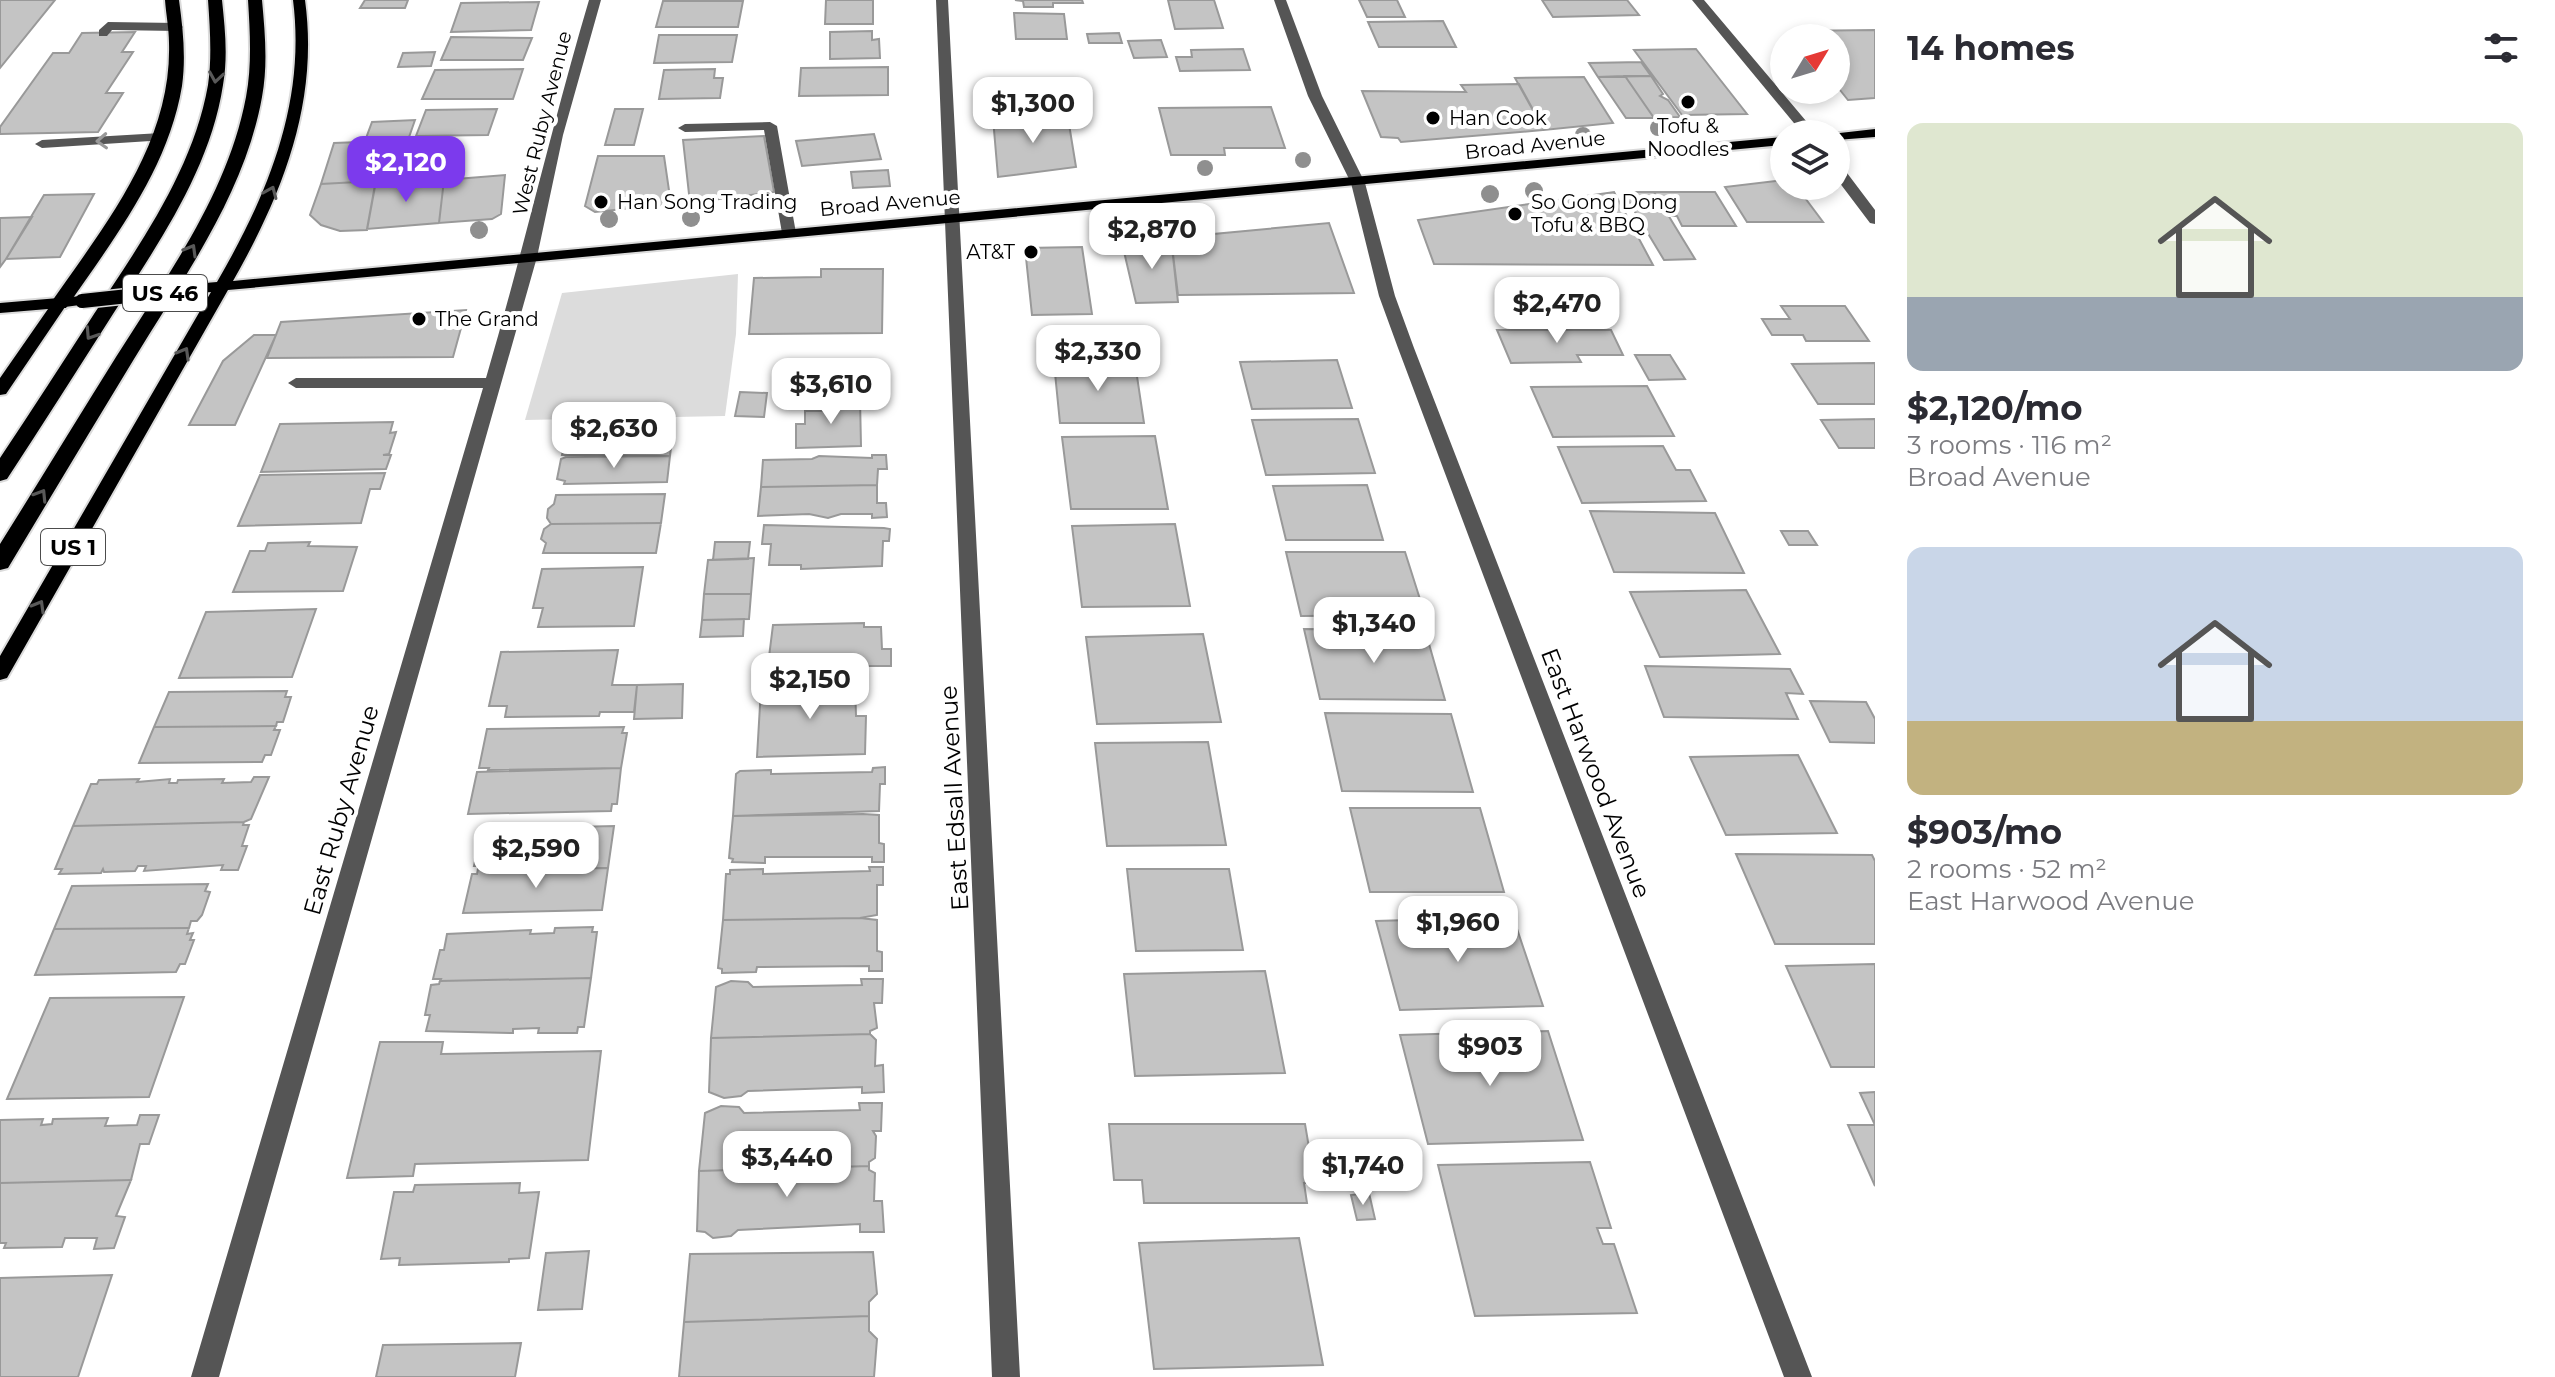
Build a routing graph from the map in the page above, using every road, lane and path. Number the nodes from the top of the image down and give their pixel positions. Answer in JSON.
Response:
{"nodes":[{"id":1,"x":172,"y":0,"type":"edge"},
{"id":2,"x":215,"y":0,"type":"edge"},
{"id":3,"x":255,"y":0,"type":"edge"},
{"id":4,"x":299,"y":0,"type":"edge"},
{"id":5,"x":595,"y":0,"type":"edge"},
{"id":6,"x":942,"y":0,"type":"edge"},
{"id":7,"x":1280,"y":0,"type":"edge"},
{"id":8,"x":1698,"y":0,"type":"edge"},
{"id":9,"x":177,"y":27,"type":"junction"},
{"id":10,"x":106,"y":29,"type":"dead end"},
{"id":11,"x":1798,"y":120,"type":"edge"},
{"id":12,"x":685,"y":128,"type":"dead end"},
{"id":13,"x":1875,"y":133,"type":"edge"},
{"id":14,"x":1850,"y":135,"type":"edge"},
{"id":15,"x":161,"y":137,"type":"junction"},
{"id":16,"x":47,"y":138,"type":"dead end"},
{"id":17,"x":1770,"y":142,"type":"edge"},
{"id":18,"x":1358,"y":183,"type":"junction"},
{"id":19,"x":1850,"y":187,"type":"edge"},
{"id":20,"x":954,"y":217,"type":"junction"},
{"id":21,"x":1875,"y":220,"type":"edge"},
{"id":22,"x":789,"y":233,"type":"junction"},
{"id":23,"x":529,"y":257,"type":"junction"},
{"id":24,"x":223,"y":286,"type":"junction"},
{"id":25,"x":59,"y":304,"type":"junction"},
{"id":26,"x":0,"y":308,"type":"edge"},
{"id":27,"x":296,"y":383,"type":"dead end"},
{"id":28,"x":492,"y":383,"type":"junction"},
{"id":29,"x":0,"y":390,"type":"edge"},
{"id":30,"x":0,"y":474,"type":"edge"},
{"id":31,"x":0,"y":562,"type":"edge"},
{"id":32,"x":0,"y":673,"type":"edge"},
{"id":33,"x":205,"y":1377,"type":"edge"},
{"id":34,"x":1006,"y":1377,"type":"edge"},
{"id":35,"x":1798,"y":1377,"type":"edge"}],
"edges":[{"from":1,"to":9,"type":"highway"},
{"from":2,"to":30,"type":"highway","number":"US 46","one_way":true},
{"from":31,"to":3,"type":"highway","number":"US 46","one_way":true},
{"from":24,"to":4,"type":"main road","one_way":true},
{"from":5,"to":23,"type":"street","name":"West Ruby Avenue"},
{"from":6,"to":20,"type":"street","name":"East Edsall Avenue"},
{"from":7,"to":18,"type":"street","name":"East Harwood Avenue"},
{"from":8,"to":11,"type":"street"},
{"from":9,"to":10,"type":"street"},
{"from":9,"to":15,"type":"highway"},
{"from":12,"to":22,"type":"street"},
{"from":13,"to":14,"type":"main road"},
{"from":15,"to":16,"type":"street","one_way":true},
{"from":15,"to":25,"type":"highway"},
{"from":17,"to":18,"type":"main road","name":"Broad Avenue"},
{"from":18,"to":20,"type":"main road","name":"Broad Avenue"},
{"from":18,"to":35,"type":"street","name":"East Harwood Avenue"},
{"from":19,"to":21,"type":"street"},
{"from":20,"to":22,"type":"main road","name":"Broad Avenue"},
{"from":20,"to":34,"type":"street","name":"East Edsall Avenue"},
{"from":22,"to":23,"type":"main road","name":"Broad Avenue"},
{"from":23,"to":24,"type":"main road","name":"Broad Avenue"},
{"from":23,"to":28,"type":"street","name":"East Ruby Avenue"},
{"from":24,"to":25,"type":"main road","name":"Broad Avenue","bridge":true},
{"from":32,"to":24,"type":"main road","number":"US 1","one_way":true},
{"from":25,"to":26,"type":"main road","name":"Broad Avenue"},
{"from":25,"to":29,"type":"main road"},
{"from":27,"to":28,"type":"street"},
{"from":28,"to":33,"type":"street","name":"East Ruby Avenue"}]}
